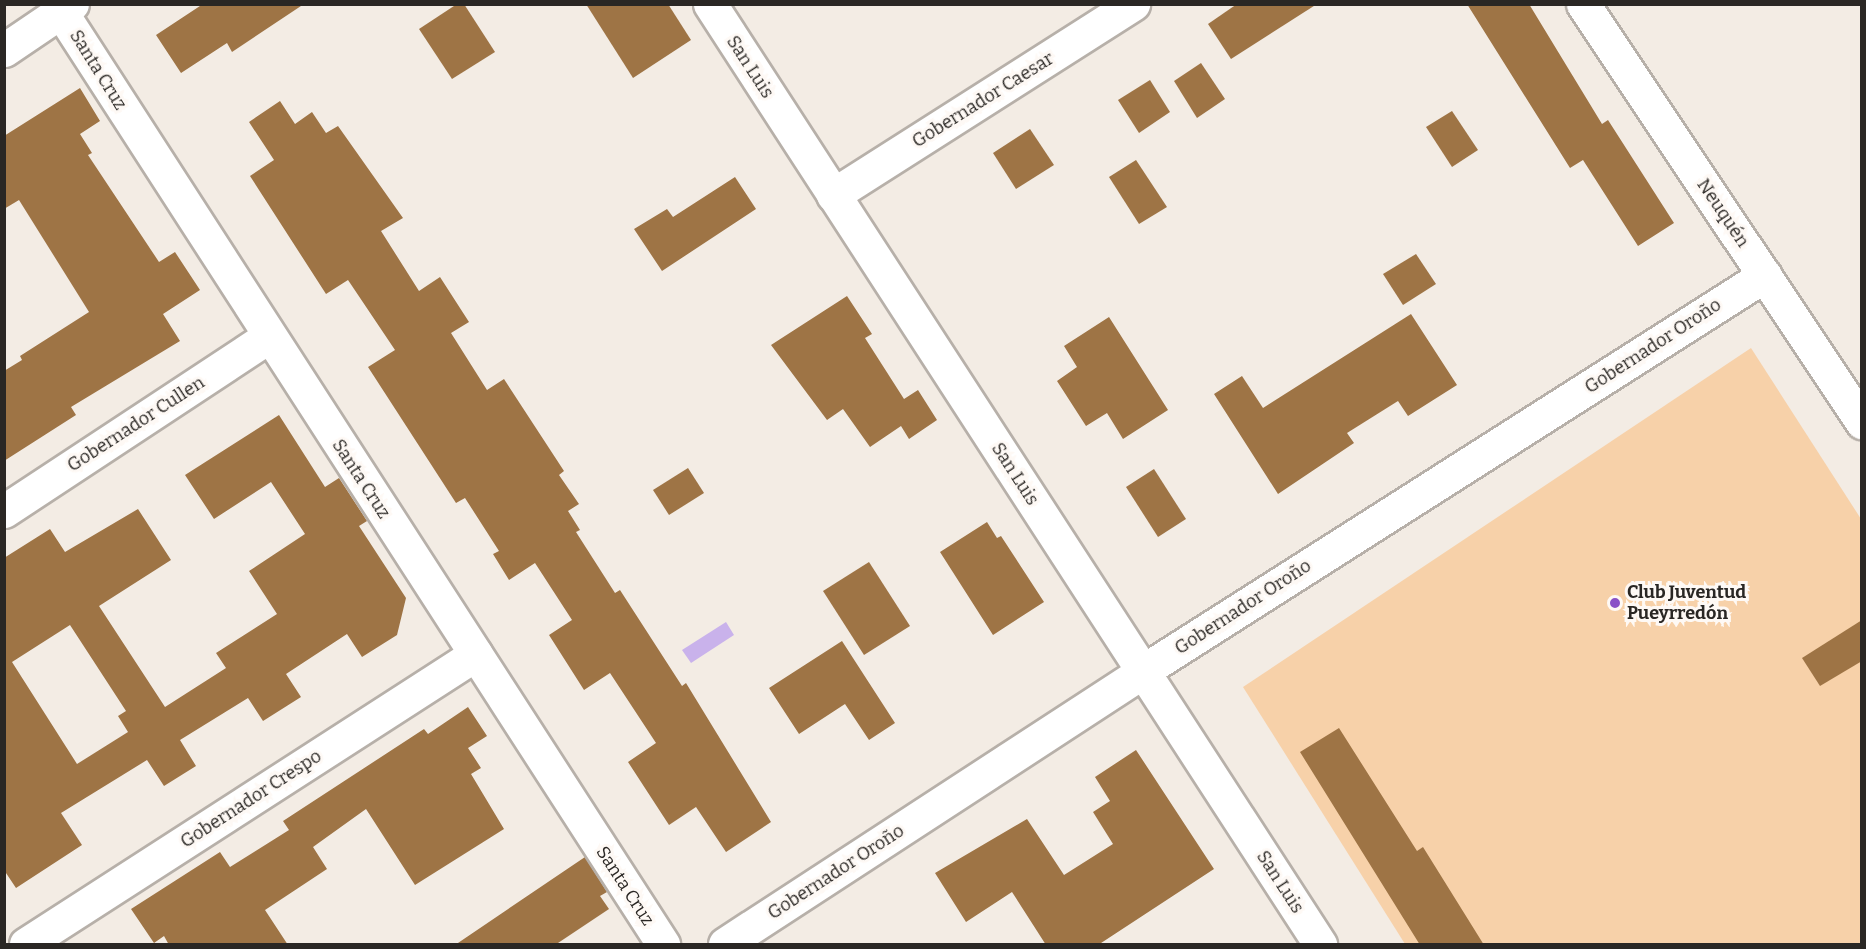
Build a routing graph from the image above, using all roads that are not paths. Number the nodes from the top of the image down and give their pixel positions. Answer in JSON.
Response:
{"nodes":[{"id":1,"x":710,"y":4,"type":"edge"},
{"id":2,"x":1133,"y":4,"type":"edge"},
{"id":3,"x":1583,"y":4,"type":"edge"},
{"id":4,"x":66,"y":8,"type":"edge"},
{"id":5,"x":4,"y":50,"type":"edge"},
{"id":6,"x":833,"y":195,"type":"junction"},
{"id":7,"x":1765,"y":275,"type":"junction"},
{"id":8,"x":268,"y":337,"type":"junction"},
{"id":9,"x":1862,"y":422,"type":"edge"},
{"id":10,"x":4,"y":511,"type":"edge"},
{"id":11,"x":476,"y":654,"type":"junction"},
{"id":12,"x":1143,"y":671,"type":"junction"},
{"id":13,"x":26,"y":945,"type":"edge"},
{"id":14,"x":663,"y":945,"type":"edge"},
{"id":15,"x":725,"y":945,"type":"edge"},
{"id":16,"x":1320,"y":945,"type":"edge"}],
"edges":[{"from":1,"to":6,"type":"street","name":"San Luis"},
{"from":2,"to":6,"type":"street","name":"Gobernador Caesar"},
{"from":3,"to":7,"type":"street","name":"Neuquén"},
{"from":4,"to":5,"type":"street"},
{"from":4,"to":8,"type":"street","name":"Santa Cruz"},
{"from":6,"to":12,"type":"street","name":"San Luis"},
{"from":7,"to":9,"type":"street","name":"Neuquén"},
{"from":7,"to":12,"type":"street","name":"Gobernador Oroño"},
{"from":8,"to":10,"type":"street","name":"Gobernador Cullen"},
{"from":8,"to":11,"type":"street","name":"Santa Cruz"},
{"from":11,"to":13,"type":"street","name":"Gobernador Crespo"},
{"from":11,"to":14,"type":"street","name":"Santa Cruz"},
{"from":12,"to":15,"type":"street","name":"Gobernador Oroño"},
{"from":12,"to":16,"type":"street","name":"San Luis"}]}
